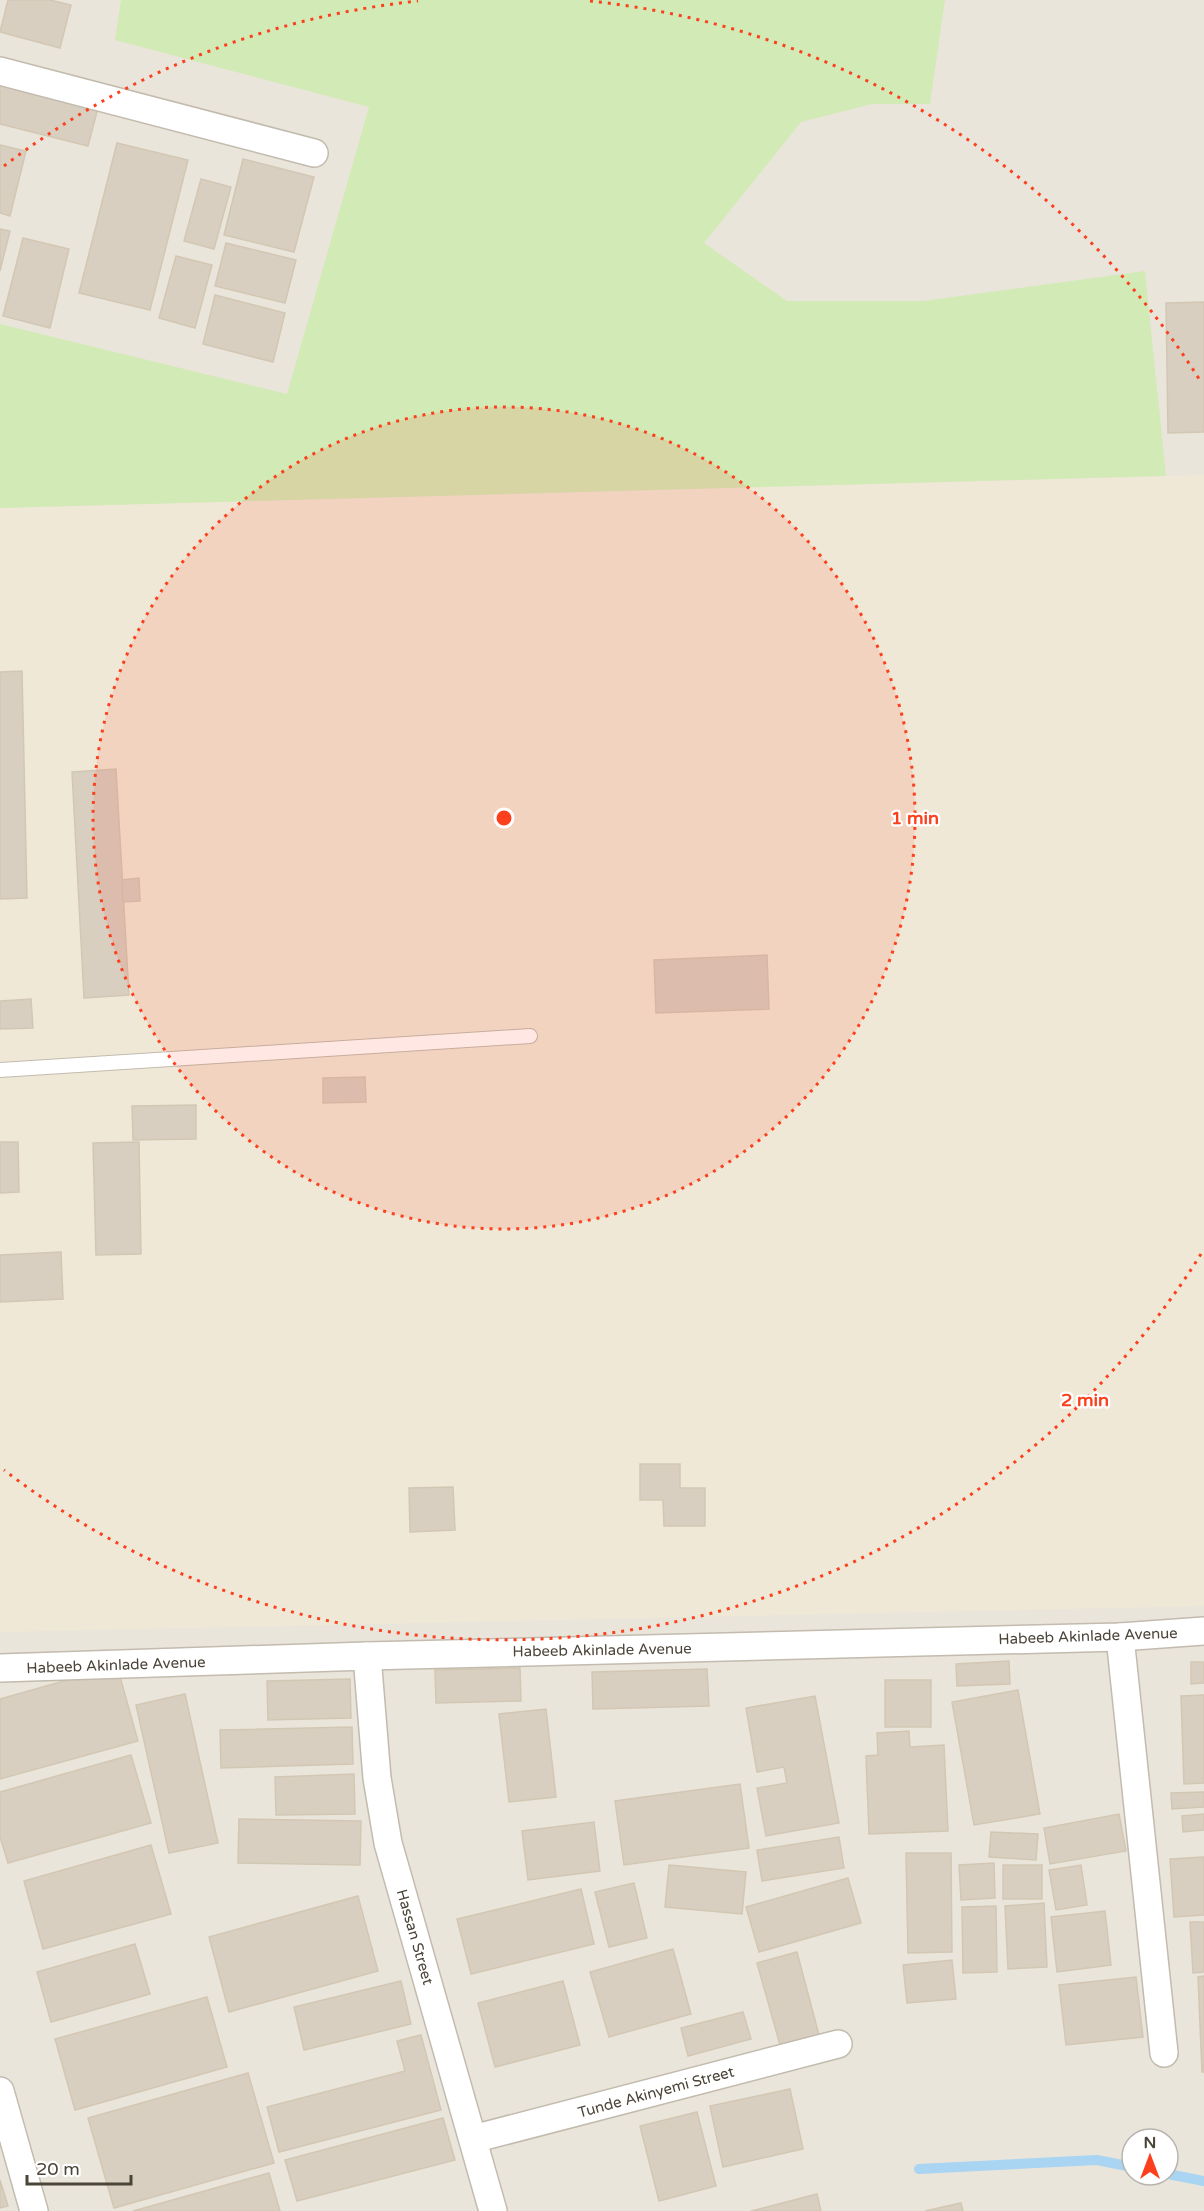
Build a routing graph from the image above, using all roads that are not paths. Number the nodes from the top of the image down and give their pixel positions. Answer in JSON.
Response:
{"nodes":[{"id":1,"x":0,"y":71,"type":"edge"},
{"id":2,"x":314,"y":153,"type":"dead end"},
{"id":3,"x":530,"y":1036,"type":"dead end"},
{"id":4,"x":0,"y":1070,"type":"edge"},
{"id":5,"x":1204,"y":1631,"type":"edge"},
{"id":6,"x":1120,"y":1637,"type":"junction"},
{"id":7,"x":367,"y":1656,"type":"junction"},
{"id":8,"x":0,"y":1668,"type":"edge"},
{"id":9,"x":838,"y":2044,"type":"dead end"},
{"id":10,"x":1164,"y":2053,"type":"dead end"},
{"id":11,"x":0,"y":2091,"type":"edge"},
{"id":12,"x":473,"y":2139,"type":"junction"},
{"id":13,"x":34,"y":2211,"type":"edge"},
{"id":14,"x":493,"y":2211,"type":"edge"}],
"edges":[{"from":1,"to":2,"type":"street"},
{"from":3,"to":4,"type":"lane"},
{"from":5,"to":6,"type":"street","name":"Habeeb Akinlade Avenue"},
{"from":6,"to":7,"type":"street","name":"Habeeb Akinlade Avenue"},
{"from":6,"to":10,"type":"street"},
{"from":7,"to":8,"type":"street","name":"Habeeb Akinlade Avenue"},
{"from":7,"to":12,"type":"street","name":"Hassan Street"},
{"from":9,"to":12,"type":"street","name":"Tunde Akinyemi Street"},
{"from":11,"to":13,"type":"street"},
{"from":12,"to":14,"type":"street","name":"Hassan Street"}]}
